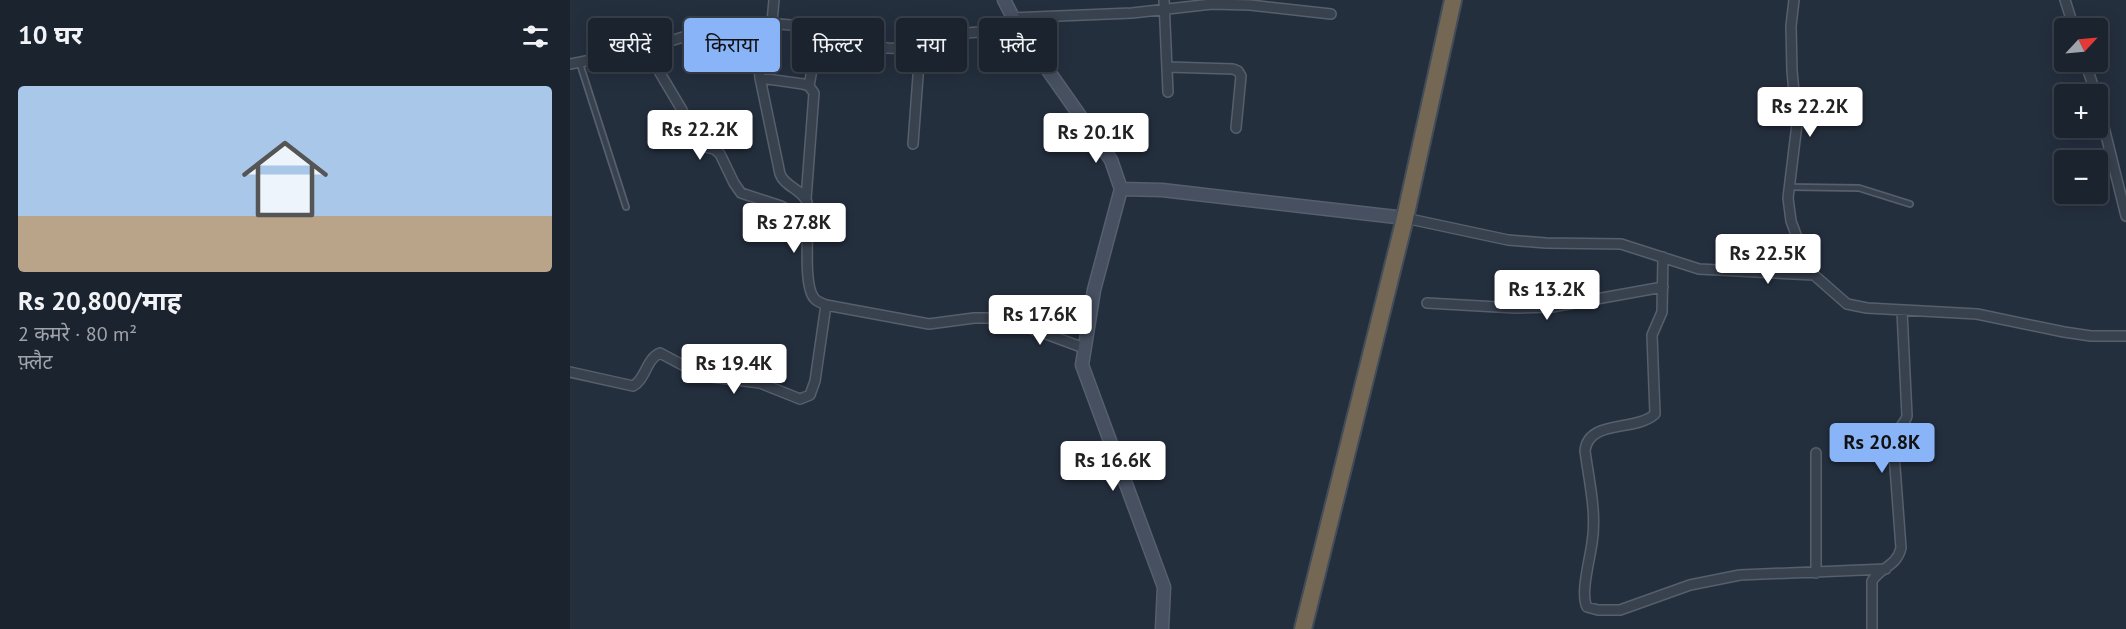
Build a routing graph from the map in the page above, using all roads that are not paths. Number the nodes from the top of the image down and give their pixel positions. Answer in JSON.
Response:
{"nodes":[{"id":1,"x":774,"y":0,"type":"edge"},
{"id":2,"x":1004,"y":0,"type":"edge"},
{"id":3,"x":1453,"y":0,"type":"edge"},
{"id":4,"x":1794,"y":0,"type":"edge"},
{"id":5,"x":2066,"y":0,"type":"edge"},
{"id":6,"x":1250,"y":2,"type":"edge"},
{"id":7,"x":1164,"y":5,"type":"edge"},
{"id":8,"x":1330,"y":14,"type":"dead end"},
{"id":9,"x":772,"y":18,"type":"edge"},
{"id":10,"x":1011,"y":18,"type":"joint"},
{"id":11,"x":2071,"y":18,"type":"edge"},
{"id":12,"x":574,"y":63,"type":"edge"},
{"id":13,"x":1168,"y":67,"type":"junction"},
{"id":14,"x":660,"y":72,"type":"edge"},
{"id":15,"x":759,"y":72,"type":"edge"},
{"id":16,"x":812,"y":72,"type":"edge"},
{"id":17,"x":918,"y":72,"type":"edge"},
{"id":18,"x":1049,"y":72,"type":"edge"},
{"id":19,"x":760,"y":78,"type":"junction"},
{"id":20,"x":809,"y":86,"type":"junction"},
{"id":21,"x":1168,"y":92,"type":"dead end"},
{"id":22,"x":1236,"y":128,"type":"dead end"},
{"id":23,"x":2106,"y":138,"type":"edge"},
{"id":24,"x":913,"y":144,"type":"dead end"},
{"id":25,"x":1788,"y":187,"type":"junction"},
{"id":26,"x":1121,"y":189,"type":"junction"},
{"id":27,"x":806,"y":199,"type":"junction"},
{"id":28,"x":1910,"y":204,"type":"dead end"},
{"id":29,"x":626,"y":207,"type":"dead end"},
{"id":30,"x":2126,"y":216,"type":"edge"},
{"id":31,"x":1405,"y":218,"type":"junction"},
{"id":32,"x":808,"y":221,"type":"junction"},
{"id":33,"x":1663,"y":258,"type":"junction"},
{"id":34,"x":1806,"y":273,"type":"junction"},
{"id":35,"x":1663,"y":287,"type":"junction"},
{"id":36,"x":1427,"y":303,"type":"dead end"},
{"id":37,"x":826,"y":305,"type":"junction"},
{"id":38,"x":1902,"y":311,"type":"junction"},
{"id":39,"x":2126,"y":336,"type":"edge"},
{"id":40,"x":1083,"y":352,"type":"junction"},
{"id":41,"x":570,"y":372,"type":"edge"},
{"id":42,"x":1816,"y":453,"type":"dead end"},
{"id":43,"x":1886,"y":569,"type":"junction"},
{"id":44,"x":1816,"y":573,"type":"junction"},
{"id":45,"x":1162,"y":629,"type":"edge"},
{"id":46,"x":1304,"y":629,"type":"edge"},
{"id":47,"x":1872,"y":629,"type":"edge"}],
"edges":[{"from":1,"to":9,"type":"street"},
{"from":2,"to":10,"type":"main road"},
{"from":3,"to":31,"type":"highway"},
{"from":4,"to":25,"type":"street"},
{"from":5,"to":11,"type":"street"},
{"from":6,"to":7,"type":"street"},
{"from":6,"to":8,"type":"street"},
{"from":7,"to":10,"type":"street"},
{"from":7,"to":13,"type":"street"},
{"from":12,"to":29,"type":"lane"},
{"from":13,"to":21,"type":"street"},
{"from":13,"to":22,"type":"street"},
{"from":14,"to":32,"type":"street"},
{"from":15,"to":19,"type":"street"},
{"from":16,"to":20,"type":"street"},
{"from":17,"to":24,"type":"street"},
{"from":18,"to":26,"type":"main road"},
{"from":19,"to":20,"type":"street"},
{"from":19,"to":27,"type":"street"},
{"from":20,"to":27,"type":"street"},
{"from":23,"to":30,"type":"street"},
{"from":25,"to":28,"type":"lane"},
{"from":25,"to":34,"type":"street"},
{"from":26,"to":31,"type":"main road"},
{"from":26,"to":40,"type":"main road"},
{"from":27,"to":32,"type":"street"},
{"from":31,"to":33,"type":"street"},
{"from":31,"to":46,"type":"highway"},
{"from":32,"to":37,"type":"street"},
{"from":33,"to":34,"type":"street"},
{"from":33,"to":35,"type":"street"},
{"from":34,"to":38,"type":"street"},
{"from":35,"to":36,"type":"street"},
{"from":35,"to":44,"type":"street"},
{"from":37,"to":40,"type":"street"},
{"from":37,"to":41,"type":"street"},
{"from":38,"to":39,"type":"street"},
{"from":38,"to":43,"type":"street"},
{"from":40,"to":45,"type":"main road"},
{"from":42,"to":44,"type":"street"},
{"from":43,"to":44,"type":"street"},
{"from":43,"to":47,"type":"street"}]}
